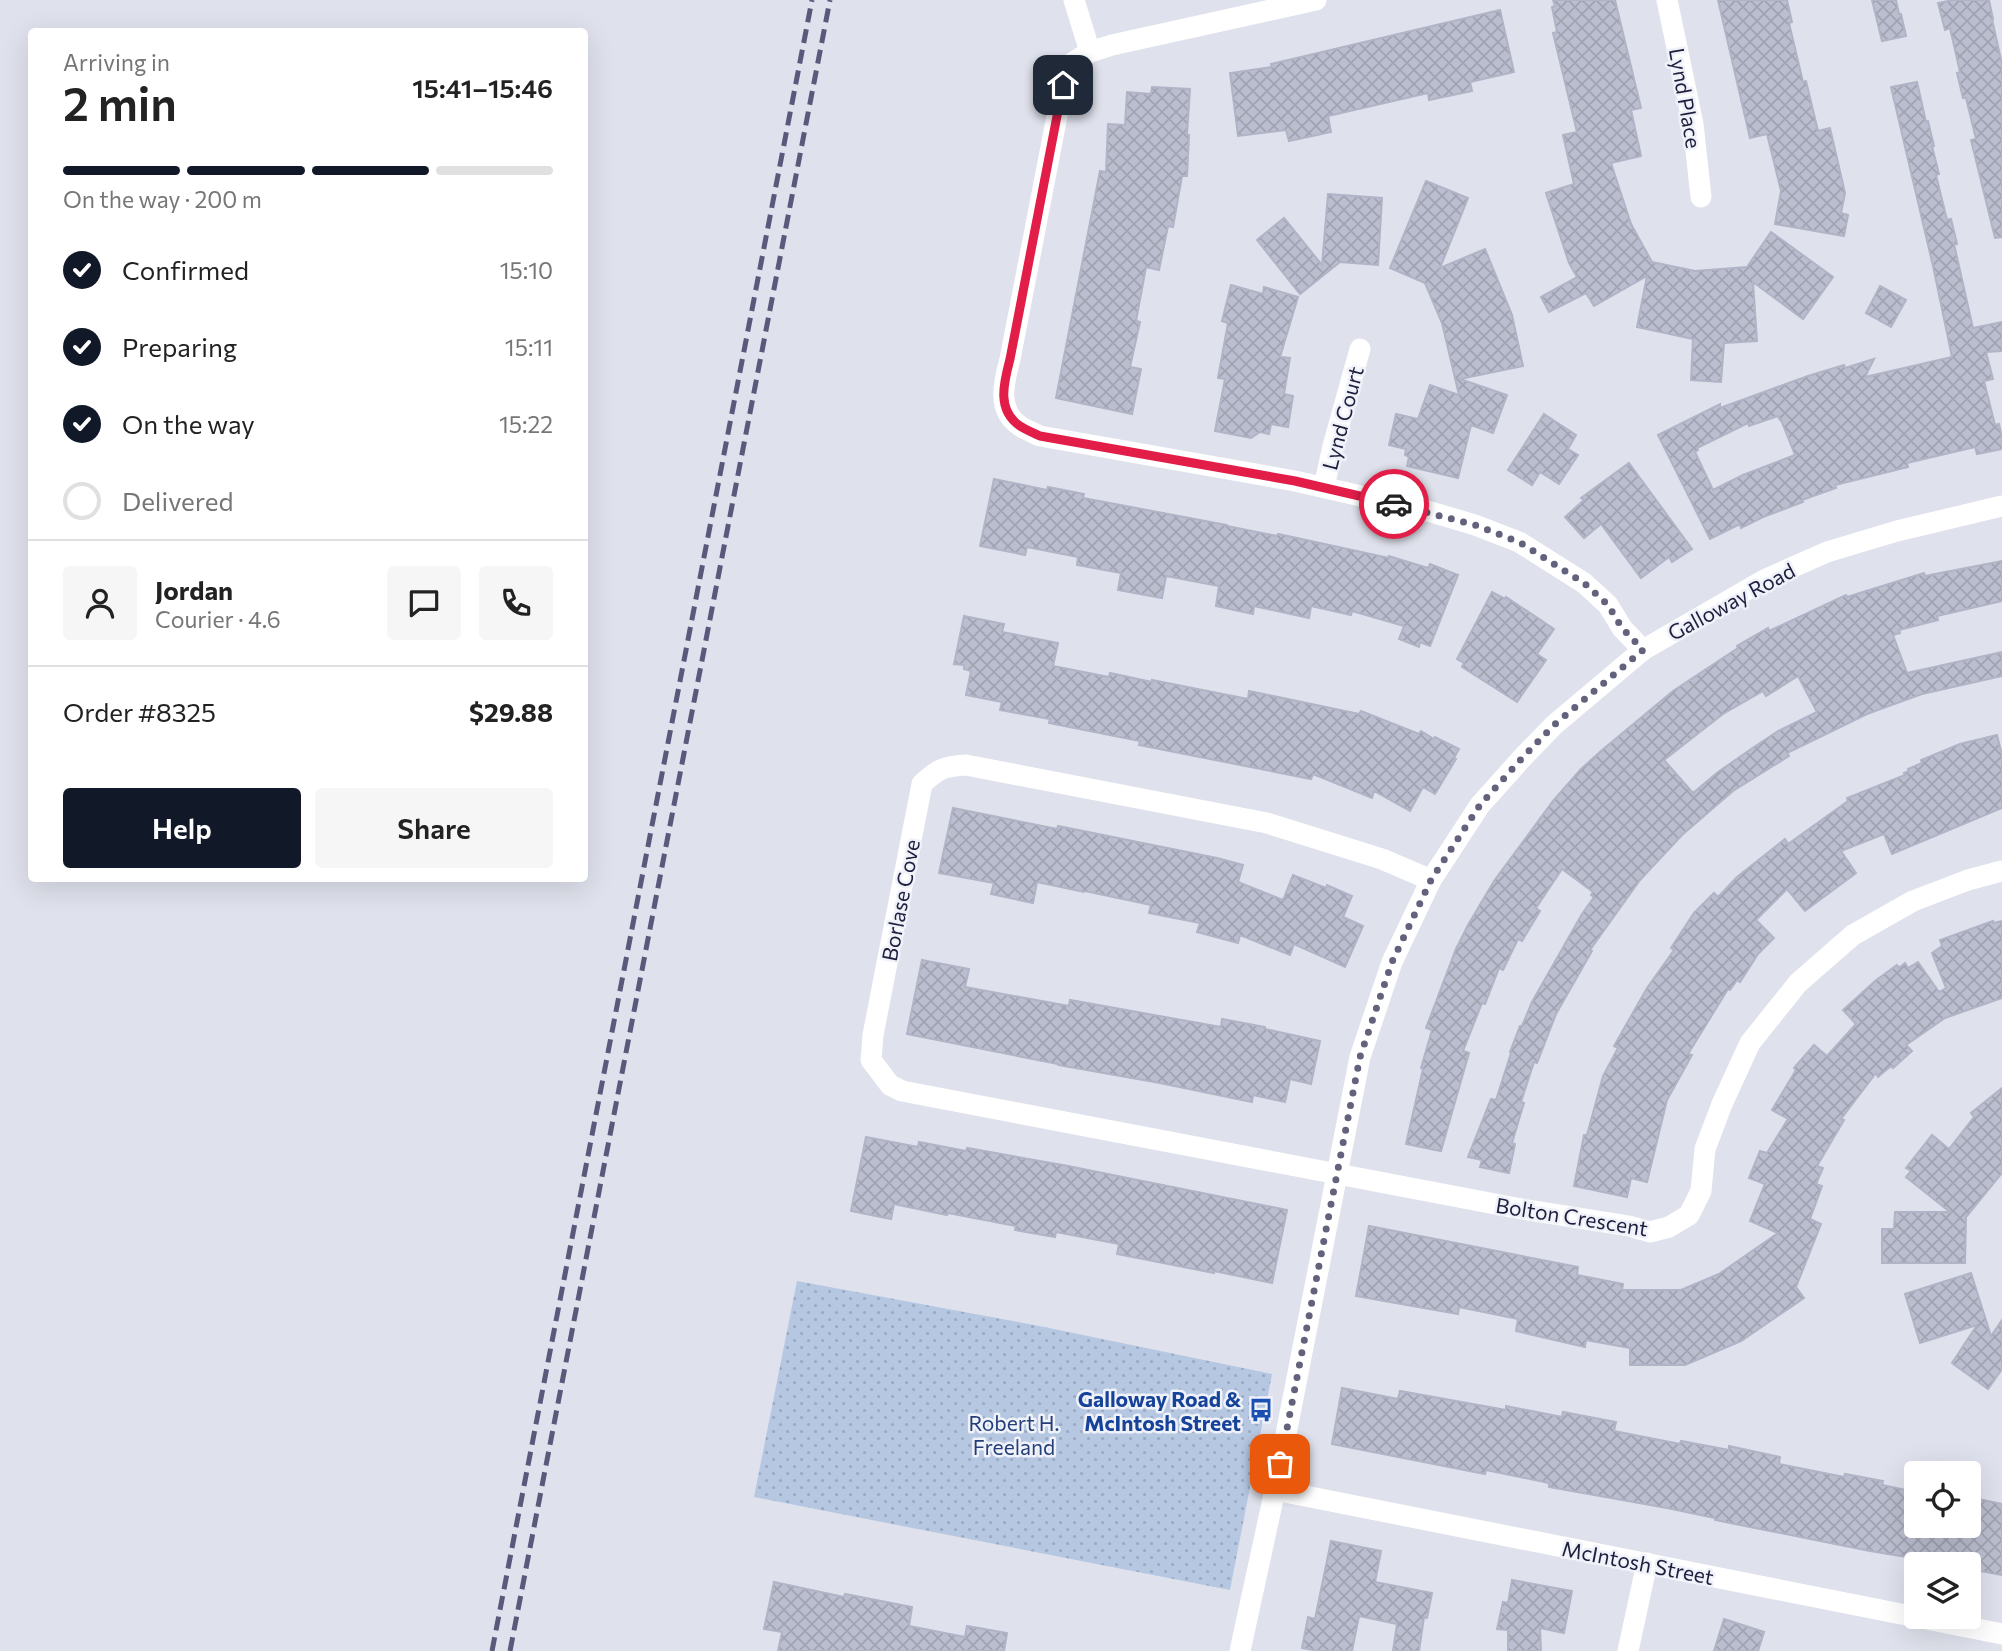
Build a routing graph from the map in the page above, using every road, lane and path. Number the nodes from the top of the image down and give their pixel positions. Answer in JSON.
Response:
{"nodes":[{"id":1,"x":1074,"y":0,"type":"edge"},
{"id":2,"x":1316,"y":0,"type":"edge"},
{"id":3,"x":1667,"y":0,"type":"edge"},
{"id":4,"x":1090,"y":52,"type":"junction"},
{"id":5,"x":1701,"y":197,"type":"dead end"},
{"id":6,"x":1360,"y":349,"type":"dead end"},
{"id":7,"x":1324,"y":487,"type":"junction"},
{"id":8,"x":2002,"y":506,"type":"edge"},
{"id":9,"x":1643,"y":650,"type":"junction"},
{"id":10,"x":2002,"y":871,"type":"edge"},
{"id":11,"x":1431,"y":880,"type":"junction"},
{"id":12,"x":1336,"y":1172,"type":"junction"},
{"id":13,"x":1275,"y":1490,"type":"junction"},
{"id":14,"x":1647,"y":1563,"type":"junction"},
{"id":15,"x":1991,"y":1639,"type":"edge"},
{"id":16,"x":1240,"y":1651,"type":"edge"},
{"id":17,"x":1628,"y":1651,"type":"edge"}],
"edges":[{"from":1,"to":4,"type":"street"},
{"from":2,"to":4,"type":"street"},
{"from":3,"to":5,"type":"street","name":"Lynd Place"},
{"from":4,"to":7,"type":"street"},
{"from":6,"to":7,"type":"street","name":"Lynd Court"},
{"from":7,"to":9,"type":"street"},
{"from":8,"to":9,"type":"street","name":"Galloway Road"},
{"from":9,"to":11,"type":"street","name":"Galloway Road"},
{"from":10,"to":12,"type":"street","name":"Bolton Crescent"},
{"from":11,"to":12,"type":"street","name":"Galloway Road"},
{"from":11,"to":12,"type":"street","name":"Borlase Cove"},
{"from":12,"to":13,"type":"street","name":"Galloway Road"},
{"from":13,"to":14,"type":"street","name":"McIntosh Street"},
{"from":13,"to":16,"type":"street","name":"Galloway Road"},
{"from":14,"to":15,"type":"street","name":"McIntosh Street"},
{"from":14,"to":17,"type":"street"}]}
